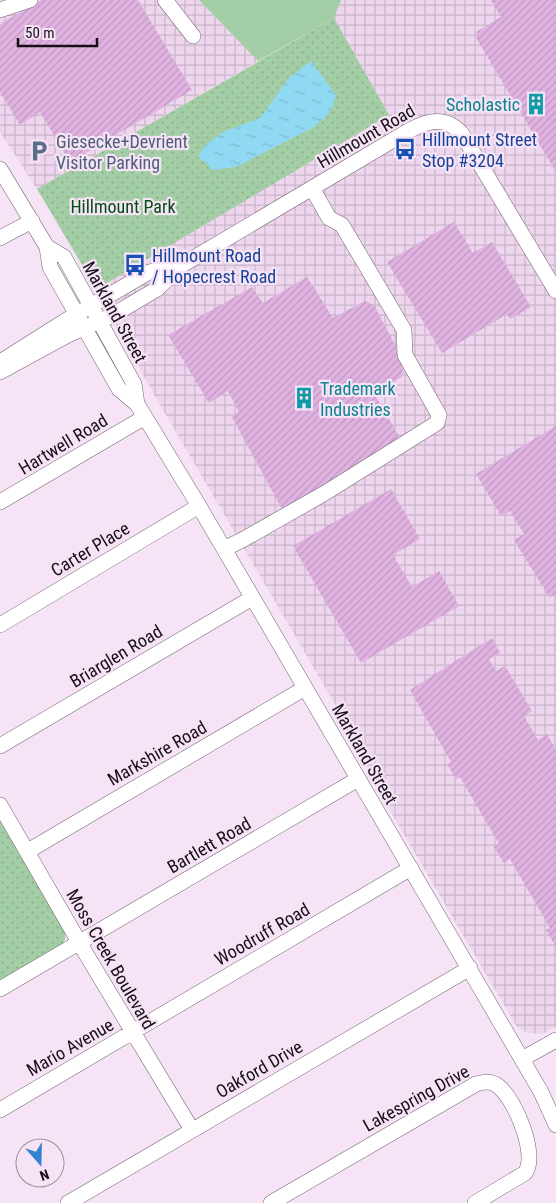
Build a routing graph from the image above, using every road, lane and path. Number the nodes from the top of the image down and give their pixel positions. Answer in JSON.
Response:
{"nodes":[{"id":1,"x":30,"y":0,"type":"edge"},
{"id":2,"x":165,"y":0,"type":"edge"},
{"id":3,"x":0,"y":10,"type":"edge"},
{"id":4,"x":193,"y":36,"type":"dead end"},
{"id":5,"x":0,"y":169,"type":"edge"},
{"id":6,"x":312,"y":188,"type":"junction"},
{"id":7,"x":32,"y":220,"type":"junction"},
{"id":8,"x":0,"y":238,"type":"edge"},
{"id":9,"x":47,"y":248,"type":"junction"},
{"id":10,"x":182,"y":265,"type":"junction"},
{"id":11,"x":556,"y":291,"type":"edge"},
{"id":12,"x":91,"y":306,"type":"junction"},
{"id":13,"x":76,"y":314,"type":"junction"},
{"id":14,"x":100,"y":321,"type":"junction"},
{"id":15,"x":84,"y":328,"type":"junction"},
{"id":16,"x":0,"y":362,"type":"edge"},
{"id":17,"x":0,"y":372,"type":"edge"},
{"id":18,"x":141,"y":411,"type":"junction"},
{"id":19,"x":0,"y":502,"type":"edge"},
{"id":20,"x":199,"y":506,"type":"junction"},
{"id":21,"x":224,"y":548,"type":"junction"},
{"id":22,"x":252,"y":598,"type":"junction"},
{"id":23,"x":0,"y":625,"type":"edge"},
{"id":24,"x":305,"y":688,"type":"junction"},
{"id":25,"x":0,"y":746,"type":"edge"},
{"id":26,"x":358,"y":779,"type":"junction"},
{"id":27,"x":0,"y":805,"type":"edge"},
{"id":28,"x":28,"y":851,"type":"junction"},
{"id":29,"x":411,"y":868,"type":"junction"},
{"id":30,"x":79,"y":943,"type":"junction"},
{"id":31,"x":470,"y":968,"type":"junction"},
{"id":32,"x":0,"y":989,"type":"edge"},
{"id":33,"x":132,"y":1032,"type":"junction"},
{"id":34,"x":556,"y":1040,"type":"edge"},
{"id":35,"x":522,"y":1059,"type":"junction"},
{"id":36,"x":0,"y":1110,"type":"edge"},
{"id":37,"x":556,"y":1125,"type":"edge"},
{"id":38,"x":192,"y":1130,"type":"junction"},
{"id":39,"x":68,"y":1203,"type":"edge"},
{"id":40,"x":271,"y":1203,"type":"edge"},
{"id":41,"x":475,"y":1203,"type":"edge"}],
"edges":[{"from":1,"to":3,"type":"street"},
{"from":2,"to":4,"type":"street"},
{"from":5,"to":7,"type":"street","name":"Markland Street"},
{"from":6,"to":10,"type":"street","name":"Hillmount Road"},
{"from":6,"to":11,"type":"street","name":"Hillmount Road"},
{"from":6,"to":21,"type":"street"},
{"from":7,"to":8,"type":"street"},
{"from":7,"to":9,"type":"street","name":"Markland Street"},
{"from":9,"to":12,"type":"street","name":"Markland Street"},
{"from":9,"to":13,"type":"street","name":"Markland Street"},
{"from":10,"to":12,"type":"street","name":"Hillmount Road"},
{"from":10,"to":14,"type":"street","name":"Hillmount Road"},
{"from":12,"to":13,"type":"street","name":"Hillmount Road"},
{"from":12,"to":14,"type":"street","name":"Markland Street"},
{"from":13,"to":15,"type":"street","name":"Markland Street"},
{"from":13,"to":16,"type":"street","name":"Hillmount Road"},
{"from":14,"to":15,"type":"street","name":"Hillmount Road"},
{"from":14,"to":18,"type":"street","name":"Markland Street"},
{"from":15,"to":17,"type":"street","name":"Hillmount Road"},
{"from":15,"to":18,"type":"street","name":"Markland Street"},
{"from":18,"to":19,"type":"street","name":"Hartwell Road"},
{"from":18,"to":20,"type":"street","name":"Markland Street"},
{"from":20,"to":21,"type":"street","name":"Markland Street"},
{"from":20,"to":23,"type":"street","name":"Carter Place"},
{"from":21,"to":22,"type":"street","name":"Markland Street"},
{"from":22,"to":24,"type":"street","name":"Markland Street"},
{"from":22,"to":25,"type":"street","name":"Briarglen Road"},
{"from":24,"to":26,"type":"street","name":"Markland Street"},
{"from":24,"to":28,"type":"street","name":"Markshire Road"},
{"from":26,"to":29,"type":"street","name":"Markland Street"},
{"from":26,"to":30,"type":"street","name":"Bartlett Road"},
{"from":27,"to":28,"type":"street","name":"Moss Creek Boulevard"},
{"from":28,"to":30,"type":"street","name":"Moss Creek Boulevard"},
{"from":29,"to":31,"type":"street","name":"Markland Street"},
{"from":29,"to":33,"type":"street","name":"Woodruff Road"},
{"from":30,"to":32,"type":"street","name":"Bartlett Road"},
{"from":30,"to":33,"type":"street","name":"Moss Creek Boulevard"},
{"from":31,"to":35,"type":"street","name":"Markland Street"},
{"from":31,"to":38,"type":"street","name":"Oakford Drive"},
{"from":33,"to":36,"type":"street","name":"Mario Avenue"},
{"from":33,"to":38,"type":"street","name":"Moss Creek Boulevard"},
{"from":34,"to":35,"type":"street"},
{"from":35,"to":37,"type":"street","name":"Markland Street"},
{"from":38,"to":39,"type":"street","name":"Oakford Drive"},
{"from":40,"to":41,"type":"street","name":"Lakespring Drive"}]}
